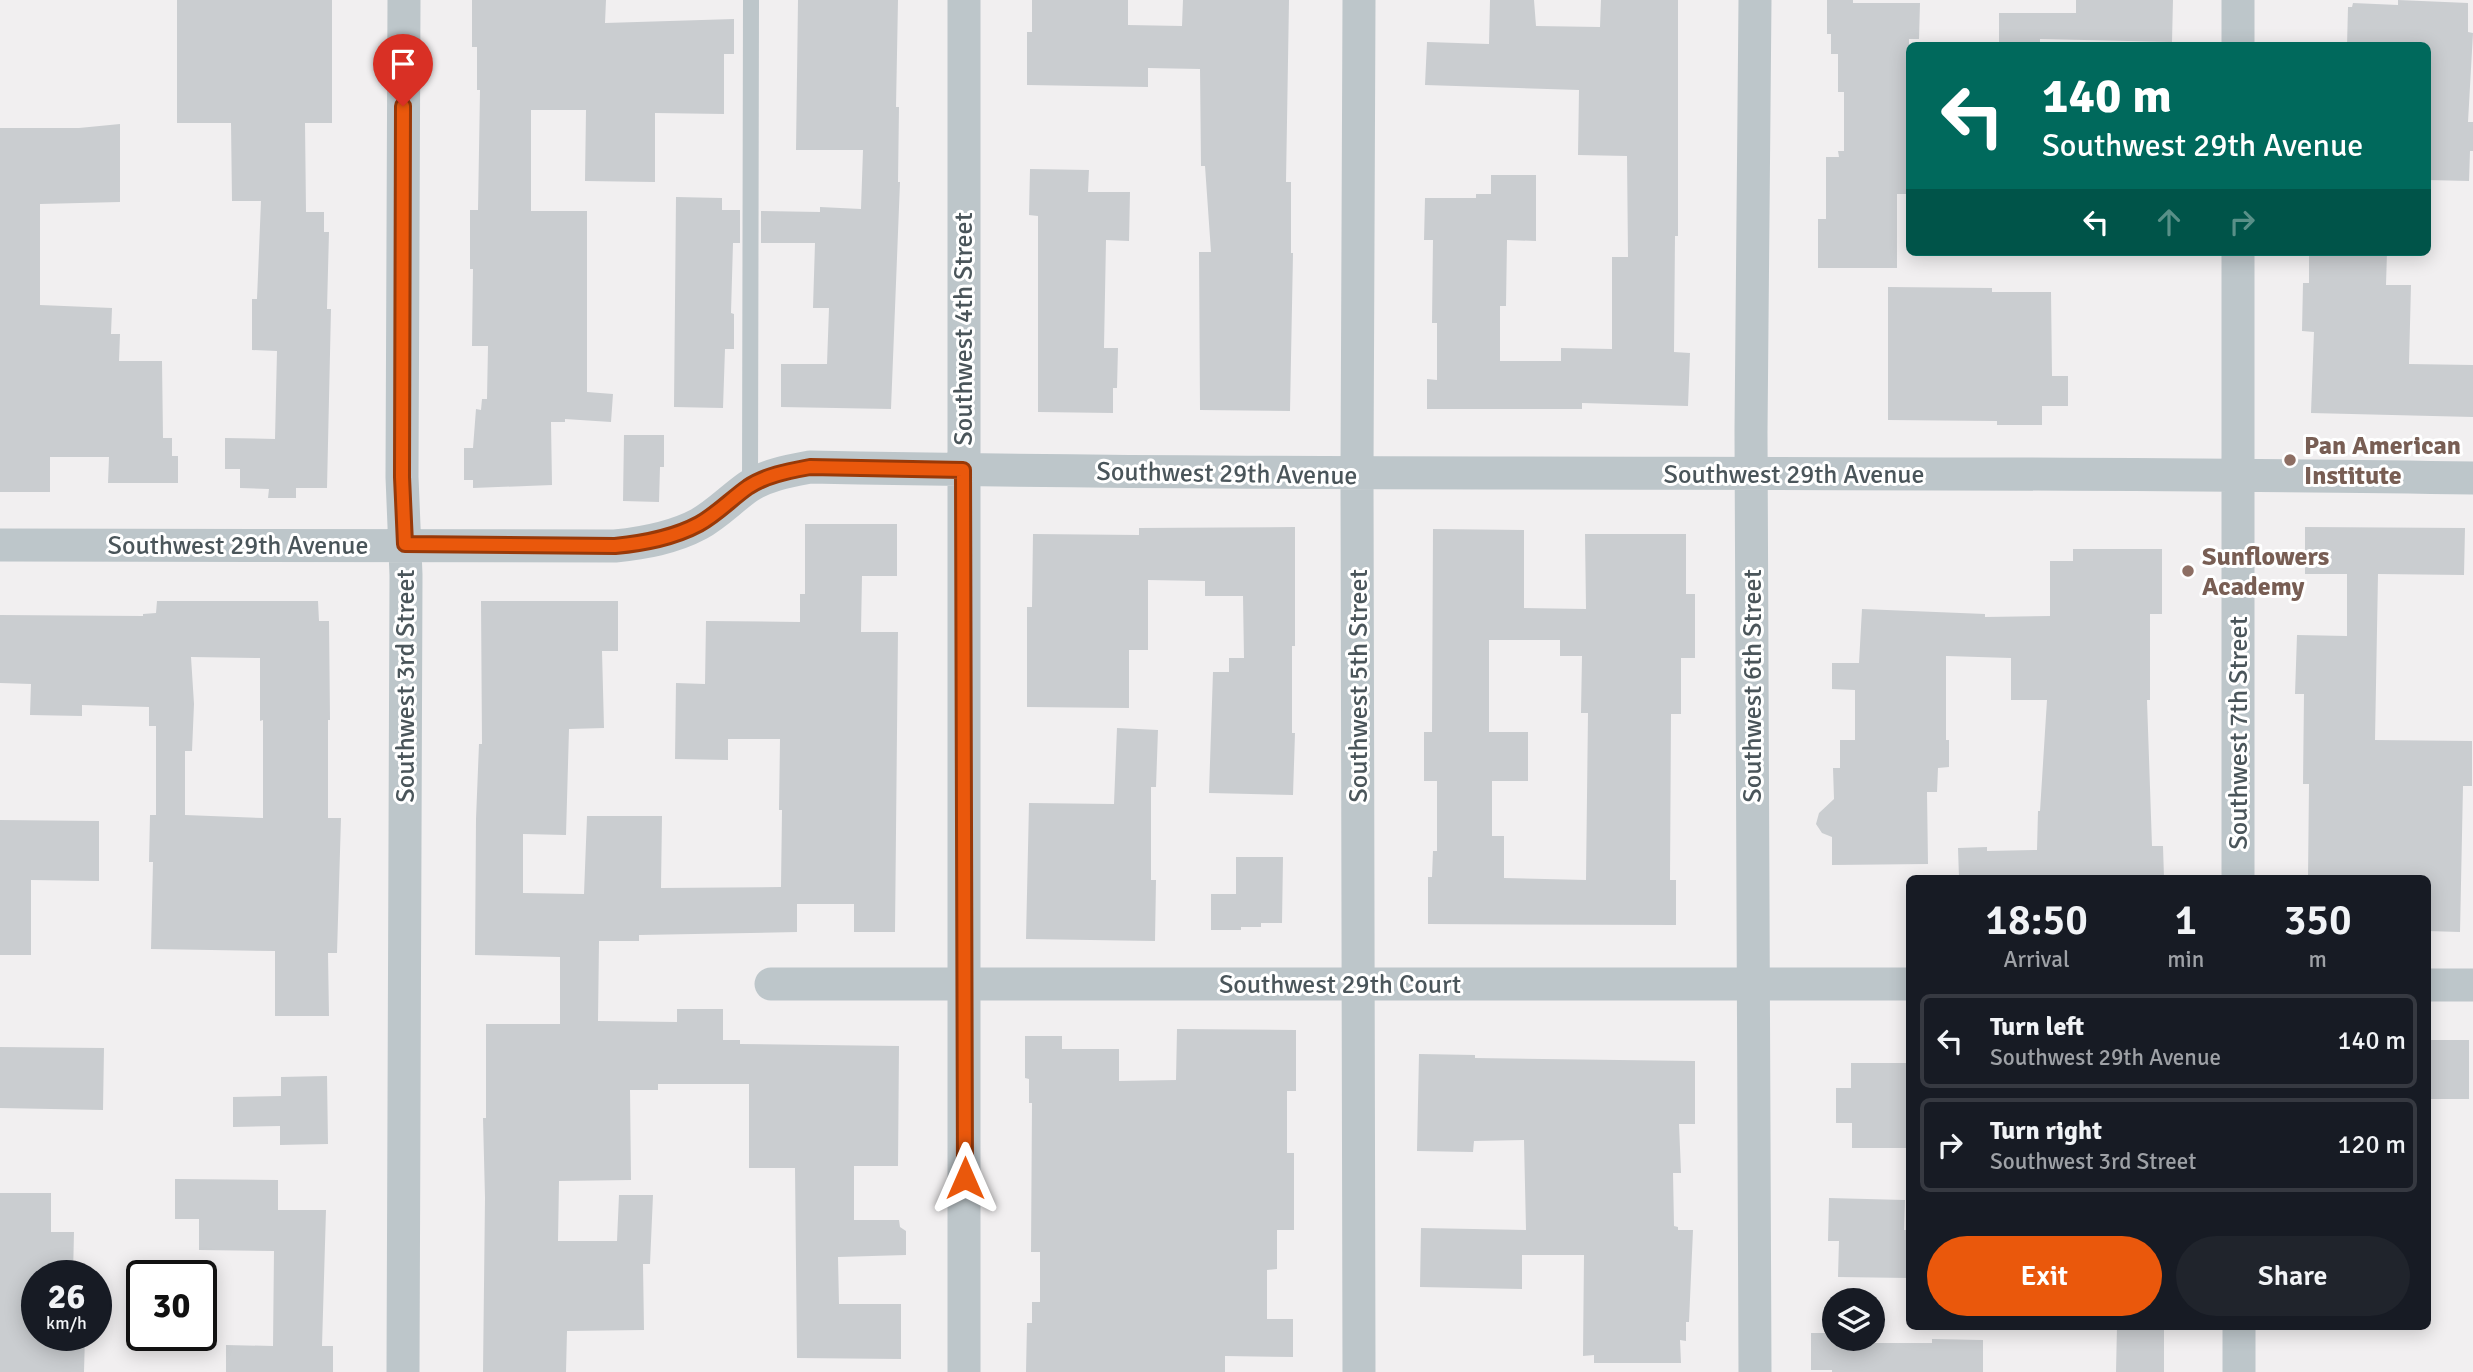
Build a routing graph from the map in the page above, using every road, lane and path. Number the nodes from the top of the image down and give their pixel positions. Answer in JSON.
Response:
{"nodes":[{"id":1,"x":404,"y":0,"type":"edge"},
{"id":2,"x":751,"y":0,"type":"edge"},
{"id":3,"x":964,"y":0,"type":"edge"},
{"id":4,"x":1359,"y":0,"type":"edge"},
{"id":5,"x":1755,"y":0,"type":"edge"},
{"id":6,"x":2238,"y":0,"type":"edge"},
{"id":7,"x":2238,"y":42,"type":"edge"},
{"id":8,"x":2238,"y":256,"type":"edge"},
{"id":9,"x":963,"y":470,"type":"junction"},
{"id":10,"x":1357,"y":474,"type":"junction"},
{"id":11,"x":1751,"y":474,"type":"junction"},
{"id":12,"x":2238,"y":474,"type":"junction"},
{"id":13,"x":2473,"y":478,"type":"edge"},
{"id":14,"x":750,"y":486,"type":"junction"},
{"id":15,"x":405,"y":544,"type":"junction"},
{"id":16,"x":0,"y":545,"type":"edge"},
{"id":17,"x":2238,"y":875,"type":"edge"},
{"id":18,"x":771,"y":984,"type":"dead end"},
{"id":19,"x":965,"y":984,"type":"junction"},
{"id":20,"x":1359,"y":984,"type":"junction"},
{"id":21,"x":1755,"y":984,"type":"junction"},
{"id":22,"x":1906,"y":984,"type":"edge"},
{"id":23,"x":2431,"y":985,"type":"edge"},
{"id":24,"x":2473,"y":985,"type":"edge"},
{"id":25,"x":2239,"y":1330,"type":"edge"},
{"id":26,"x":403,"y":1372,"type":"edge"},
{"id":27,"x":964,"y":1372,"type":"edge"},
{"id":28,"x":1359,"y":1372,"type":"edge"},
{"id":29,"x":1755,"y":1372,"type":"edge"},
{"id":30,"x":2239,"y":1372,"type":"edge"}],
"edges":[{"from":1,"to":15,"type":"street","name":"Southwest 3rd Street"},
{"from":2,"to":14,"type":"lane"},
{"from":3,"to":9,"type":"street","name":"Southwest 4th Street"},
{"from":4,"to":10,"type":"street","name":"Southwest 5th Street"},
{"from":5,"to":11,"type":"street","name":"Southwest 6th Street"},
{"from":6,"to":7,"type":"street"},
{"from":8,"to":12,"type":"street","name":"Southwest 7th Street"},
{"from":9,"to":10,"type":"street","name":"Southwest 29th Avenue"},
{"from":9,"to":14,"type":"street","name":"Southwest 29th Avenue"},
{"from":9,"to":19,"type":"street","name":"Southwest 4th Street"},
{"from":10,"to":11,"type":"street","name":"Southwest 29th Avenue"},
{"from":10,"to":20,"type":"street","name":"Southwest 5th Street"},
{"from":11,"to":12,"type":"street","name":"Southwest 29th Avenue"},
{"from":11,"to":21,"type":"street","name":"Southwest 6th Street"},
{"from":12,"to":13,"type":"street","name":"Southwest 29th Avenue"},
{"from":12,"to":17,"type":"street","name":"Southwest 7th Street"},
{"from":14,"to":15,"type":"street","name":"Southwest 29th Avenue"},
{"from":15,"to":16,"type":"street","name":"Southwest 29th Avenue"},
{"from":15,"to":26,"type":"street","name":"Southwest 3rd Street"},
{"from":18,"to":19,"type":"street","name":"Southwest 29th Court"},
{"from":19,"to":20,"type":"street","name":"Southwest 29th Court"},
{"from":19,"to":27,"type":"street","name":"Southwest 4th Street"},
{"from":20,"to":21,"type":"street","name":"Southwest 29th Court"},
{"from":20,"to":28,"type":"street","name":"Southwest 5th Street"},
{"from":21,"to":22,"type":"street","name":"Southwest 29th Court"},
{"from":21,"to":29,"type":"street","name":"Southwest 6th Street"},
{"from":23,"to":24,"type":"street"},
{"from":25,"to":30,"type":"street"}]}
